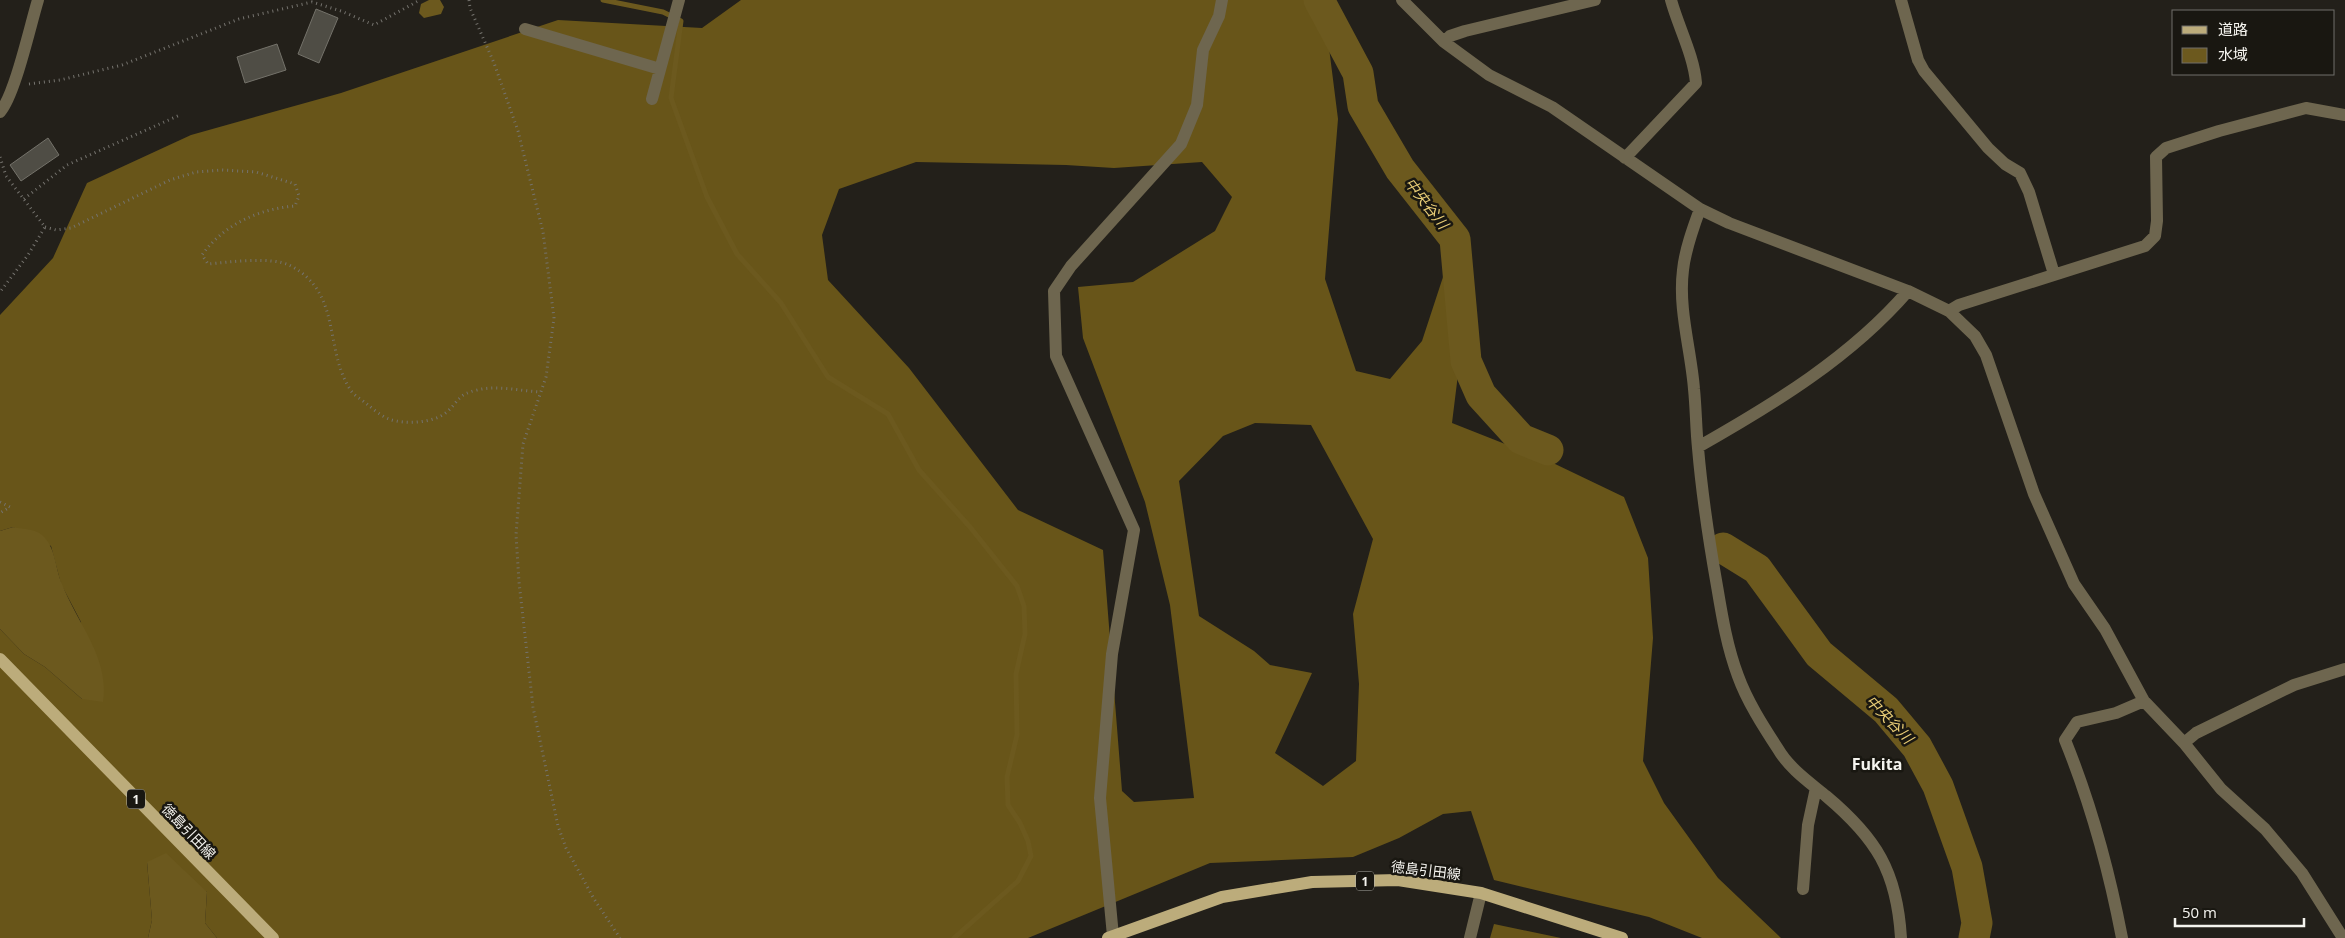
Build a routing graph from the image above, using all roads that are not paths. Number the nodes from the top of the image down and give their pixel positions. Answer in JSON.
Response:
{"nodes":[{"id":1,"x":38,"y":0,"type":"edge"},
{"id":2,"x":679,"y":0,"type":"edge"},
{"id":3,"x":1222,"y":0,"type":"edge"},
{"id":4,"x":1402,"y":0,"type":"edge"},
{"id":5,"x":1595,"y":0,"type":"edge"},
{"id":6,"x":1671,"y":0,"type":"edge"},
{"id":7,"x":1901,"y":0,"type":"edge"},
{"id":8,"x":525,"y":29,"type":"dead end"},
{"id":9,"x":1444,"y":42,"type":"junction"},
{"id":10,"x":660,"y":69,"type":"junction"},
{"id":11,"x":652,"y":99,"type":"dead end"},
{"id":12,"x":0,"y":112,"type":"edge"},
{"id":13,"x":2345,"y":115,"type":"edge"},
{"id":14,"x":1625,"y":158,"type":"junction"},
{"id":15,"x":1700,"y":209,"type":"junction"},
{"id":16,"x":2054,"y":274,"type":"junction"},
{"id":17,"x":1908,"y":291,"type":"junction"},
{"id":18,"x":1949,"y":311,"type":"junction"},
{"id":19,"x":1698,"y":447,"type":"junction"},
{"id":20,"x":0,"y":659,"type":"edge"},
{"id":21,"x":2345,"y":669,"type":"edge"},
{"id":22,"x":2144,"y":701,"type":"junction"},
{"id":23,"x":2184,"y":743,"type":"junction"},
{"id":24,"x":1816,"y":788,"type":"junction"},
{"id":25,"x":1803,"y":889,"type":"dead end"},
{"id":26,"x":1481,"y":893,"type":"junction"},
{"id":27,"x":1110,"y":937,"type":"edge"},
{"id":28,"x":273,"y":938,"type":"edge"},
{"id":29,"x":1470,"y":938,"type":"edge"},
{"id":30,"x":1622,"y":938,"type":"edge"},
{"id":31,"x":1901,"y":938,"type":"edge"},
{"id":32,"x":2122,"y":938,"type":"edge"},
{"id":33,"x":2343,"y":938,"type":"edge"}],
"edges":[{"from":1,"to":12,"type":"street"},
{"from":2,"to":10,"type":"street"},
{"from":3,"to":27,"type":"street"},
{"from":4,"to":9,"type":"street"},
{"from":5,"to":9,"type":"street"},
{"from":6,"to":14,"type":"street"},
{"from":7,"to":16,"type":"street"},
{"from":8,"to":10,"type":"street"},
{"from":9,"to":14,"type":"street"},
{"from":10,"to":11,"type":"street"},
{"from":13,"to":16,"type":"street"},
{"from":14,"to":15,"type":"street"},
{"from":15,"to":17,"type":"street"},
{"from":15,"to":19,"type":"street"},
{"from":16,"to":18,"type":"street"},
{"from":17,"to":18,"type":"street"},
{"from":17,"to":19,"type":"street"},
{"from":18,"to":22,"type":"street"},
{"from":19,"to":24,"type":"street"},
{"from":20,"to":28,"type":"main road","name":"徳島引田線","number":"1"},
{"from":21,"to":23,"type":"street"},
{"from":22,"to":23,"type":"street"},
{"from":22,"to":32,"type":"street"},
{"from":23,"to":33,"type":"street"},
{"from":24,"to":25,"type":"street"},
{"from":24,"to":31,"type":"street"},
{"from":26,"to":27,"type":"main road","name":"徳島引田線","number":"1"},
{"from":26,"to":29,"type":"street"},
{"from":26,"to":30,"type":"main road","name":"徳島引田線","number":"1"}]}
